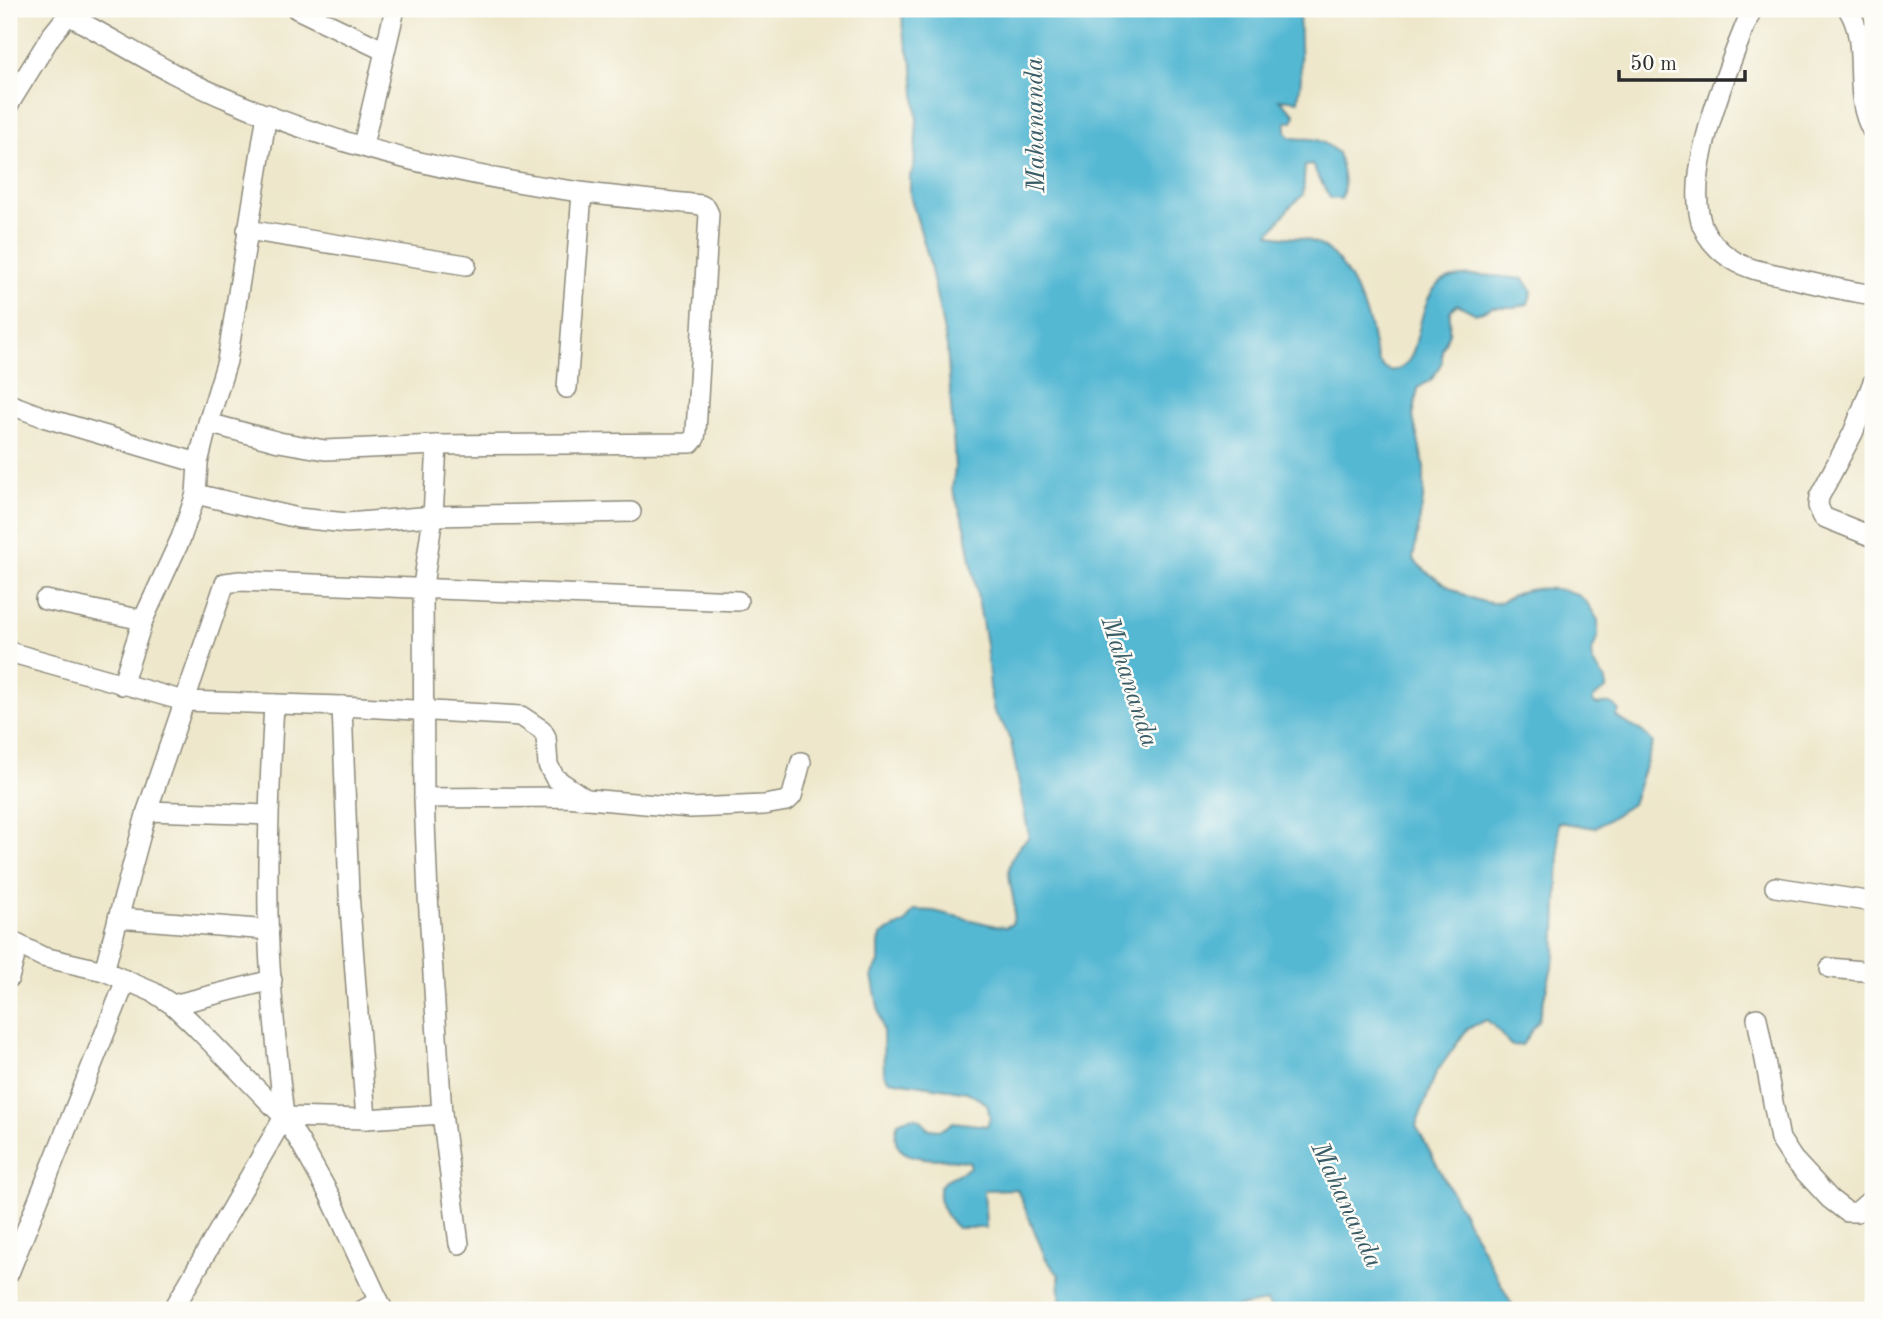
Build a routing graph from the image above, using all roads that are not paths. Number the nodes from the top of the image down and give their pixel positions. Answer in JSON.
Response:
{"nodes":[{"id":1,"x":297,"y":9,"type":"edge"},
{"id":2,"x":395,"y":9,"type":"edge"},
{"id":3,"x":1752,"y":9,"type":"edge"},
{"id":4,"x":1847,"y":9,"type":"edge"},
{"id":5,"x":70,"y":12,"type":"edge"},
{"id":6,"x":385,"y":51,"type":"junction"},
{"id":7,"x":9,"y":104,"type":"edge"},
{"id":8,"x":267,"y":114,"type":"junction"},
{"id":9,"x":1873,"y":132,"type":"edge"},
{"id":10,"x":363,"y":145,"type":"junction"},
{"id":11,"x":582,"y":193,"type":"junction"},
{"id":12,"x":247,"y":230,"type":"junction"},
{"id":13,"x":466,"y":265,"type":"dead end"},
{"id":14,"x":1873,"y":295,"type":"edge"},
{"id":15,"x":1873,"y":382,"type":"edge"},
{"id":16,"x":567,"y":388,"type":"dead end"},
{"id":17,"x":9,"y":404,"type":"edge"},
{"id":18,"x":208,"y":423,"type":"junction"},
{"id":19,"x":436,"y":445,"type":"junction"},
{"id":20,"x":198,"y":463,"type":"junction"},
{"id":21,"x":195,"y":494,"type":"junction"},
{"id":22,"x":631,"y":512,"type":"dead end"},
{"id":23,"x":433,"y":516,"type":"junction"},
{"id":24,"x":1873,"y":537,"type":"edge"},
{"id":25,"x":424,"y":586,"type":"junction"},
{"id":26,"x":45,"y":600,"type":"dead end"},
{"id":27,"x":738,"y":601,"type":"dead end"},
{"id":28,"x":143,"y":620,"type":"junction"},
{"id":29,"x":9,"y":652,"type":"edge"},
{"id":30,"x":122,"y":685,"type":"junction"},
{"id":31,"x":184,"y":701,"type":"junction"},
{"id":32,"x":274,"y":704,"type":"junction"},
{"id":33,"x":342,"y":706,"type":"junction"},
{"id":34,"x":424,"y":711,"type":"junction"},
{"id":35,"x":802,"y":762,"type":"dead end"},
{"id":36,"x":424,"y":798,"type":"junction"},
{"id":37,"x":586,"y":799,"type":"junction"},
{"id":38,"x":147,"y":811,"type":"junction"},
{"id":39,"x":268,"y":815,"type":"junction"},
{"id":40,"x":1775,"y":887,"type":"dead end"},
{"id":41,"x":1873,"y":902,"type":"edge"},
{"id":42,"x":118,"y":918,"type":"junction"},
{"id":43,"x":269,"y":930,"type":"junction"},
{"id":44,"x":14,"y":943,"type":"edge"},
{"id":45,"x":1830,"y":968,"type":"dead end"},
{"id":46,"x":104,"y":971,"type":"junction"},
{"id":47,"x":1873,"y":972,"type":"edge"},
{"id":48,"x":9,"y":978,"type":"edge"},
{"id":49,"x":126,"y":980,"type":"junction"},
{"id":50,"x":272,"y":980,"type":"junction"},
{"id":51,"x":173,"y":1005,"type":"junction"},
{"id":52,"x":1757,"y":1018,"type":"dead end"},
{"id":53,"x":442,"y":1114,"type":"junction"},
{"id":54,"x":284,"y":1117,"type":"junction"},
{"id":55,"x":366,"y":1119,"type":"junction"},
{"id":56,"x":1873,"y":1198,"type":"edge"},
{"id":57,"x":459,"y":1244,"type":"dead end"},
{"id":58,"x":9,"y":1273,"type":"edge"},
{"id":59,"x":375,"y":1307,"type":"edge"},
{"id":60,"x":173,"y":1310,"type":"edge"}],
"edges":[{"from":1,"to":6,"type":"street"},
{"from":2,"to":6,"type":"street"},
{"from":3,"to":14,"type":"street"},
{"from":4,"to":9,"type":"street"},
{"from":5,"to":7,"type":"street"},
{"from":5,"to":8,"type":"street"},
{"from":6,"to":10,"type":"street"},
{"from":8,"to":10,"type":"street"},
{"from":8,"to":12,"type":"street"},
{"from":10,"to":11,"type":"street"},
{"from":11,"to":16,"type":"street"},
{"from":11,"to":19,"type":"street"},
{"from":12,"to":13,"type":"street"},
{"from":12,"to":18,"type":"street"},
{"from":15,"to":24,"type":"street"},
{"from":17,"to":20,"type":"street"},
{"from":18,"to":19,"type":"street"},
{"from":18,"to":20,"type":"street"},
{"from":19,"to":23,"type":"street"},
{"from":20,"to":21,"type":"street"},
{"from":21,"to":23,"type":"street"},
{"from":21,"to":28,"type":"street"},
{"from":22,"to":23,"type":"street"},
{"from":23,"to":25,"type":"street"},
{"from":25,"to":27,"type":"street"},
{"from":25,"to":31,"type":"street"},
{"from":25,"to":34,"type":"street"},
{"from":26,"to":28,"type":"street"},
{"from":28,"to":30,"type":"street"},
{"from":29,"to":30,"type":"street"},
{"from":30,"to":31,"type":"street"},
{"from":31,"to":32,"type":"street"},
{"from":31,"to":38,"type":"street"},
{"from":32,"to":33,"type":"street"},
{"from":32,"to":39,"type":"street"},
{"from":33,"to":34,"type":"street"},
{"from":33,"to":55,"type":"street"},
{"from":34,"to":36,"type":"street"},
{"from":34,"to":37,"type":"street"},
{"from":35,"to":37,"type":"street"},
{"from":36,"to":37,"type":"street"},
{"from":36,"to":53,"type":"street"},
{"from":38,"to":39,"type":"street"},
{"from":38,"to":42,"type":"street"},
{"from":39,"to":43,"type":"street"},
{"from":40,"to":41,"type":"street"},
{"from":42,"to":43,"type":"street"},
{"from":42,"to":46,"type":"street"},
{"from":43,"to":50,"type":"street"},
{"from":44,"to":46,"type":"street"},
{"from":44,"to":48,"type":"street"},
{"from":45,"to":47,"type":"street"},
{"from":46,"to":49,"type":"street"},
{"from":49,"to":51,"type":"street"},
{"from":49,"to":58,"type":"street"},
{"from":50,"to":51,"type":"street"},
{"from":50,"to":54,"type":"street"},
{"from":51,"to":54,"type":"street"},
{"from":52,"to":56,"type":"street"},
{"from":53,"to":55,"type":"street"},
{"from":53,"to":57,"type":"street"},
{"from":54,"to":55,"type":"street"},
{"from":54,"to":59,"type":"street"},
{"from":54,"to":60,"type":"street"}]}
